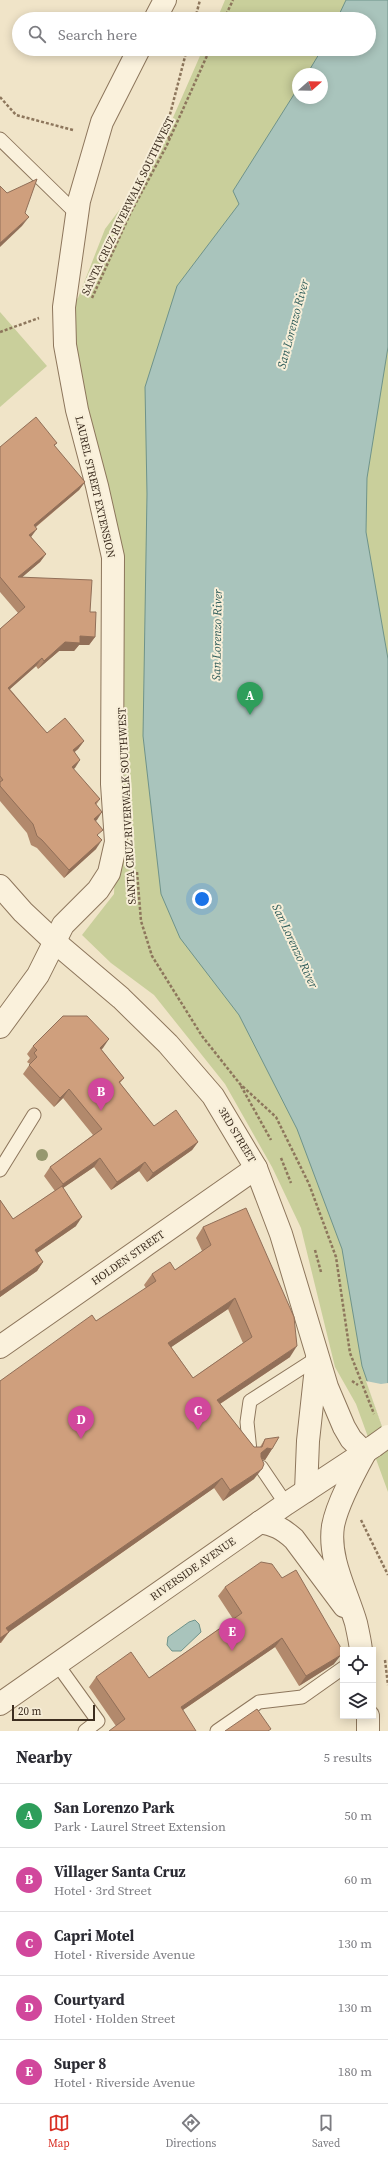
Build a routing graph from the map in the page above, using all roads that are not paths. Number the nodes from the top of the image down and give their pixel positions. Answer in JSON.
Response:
{"nodes":[{"id":1,"x":165,"y":0,"type":"edge"},
{"id":2,"x":159,"y":12,"type":"edge"},
{"id":3,"x":135,"y":56,"type":"edge"},
{"id":4,"x":0,"y":139,"type":"edge"},
{"id":5,"x":77,"y":214,"type":"junction"},
{"id":6,"x":0,"y":886,"type":"edge"},
{"id":7,"x":55,"y":942,"type":"junction"},
{"id":8,"x":0,"y":1027,"type":"edge"},
{"id":9,"x":34,"y":1115,"type":"dead end"},
{"id":10,"x":256,"y":1168,"type":"junction"},
{"id":11,"x":0,"y":1170,"type":"edge"},
{"id":12,"x":0,"y":1347,"type":"edge"},
{"id":13,"x":317,"y":1358,"type":"junction"},
{"id":14,"x":376,"y":1438,"type":"edge"},
{"id":15,"x":250,"y":1451,"type":"edge"},
{"id":16,"x":261,"y":1467,"type":"edge"},
{"id":17,"x":306,"y":1491,"type":"junction"},
{"id":18,"x":286,"y":1504,"type":"junction"},
{"id":19,"x":260,"y":1522,"type":"junction"},
{"id":20,"x":356,"y":1624,"type":"junction"},
{"id":21,"x":360,"y":1647,"type":"edge"},
{"id":22,"x":57,"y":1664,"type":"junction"},
{"id":23,"x":340,"y":1670,"type":"edge"},
{"id":24,"x":0,"y":1704,"type":"edge"},
{"id":25,"x":368,"y":1719,"type":"edge"},
{"id":26,"x":85,"y":1731,"type":"edge"},
{"id":27,"x":217,"y":1731,"type":"edge"},
{"id":28,"x":368,"y":1731,"type":"edge"}],
"edges":[{"from":1,"to":2,"type":"street"},
{"from":3,"to":5,"type":"street","name":"LAUREL STREET EXTENSION"},
{"from":4,"to":5,"type":"lane"},
{"from":5,"to":7,"type":"street","name":"LAUREL STREET EXTENSION"},
{"from":6,"to":7,"type":"street","name":"3RD STREET"},
{"from":7,"to":8,"type":"street","name":"LAUREL STREET EXTENSION"},
{"from":7,"to":10,"type":"street","name":"3RD STREET"},
{"from":9,"to":11,"type":"lane"},
{"from":10,"to":12,"type":"street","name":"HOLDEN STREET"},
{"from":10,"to":13,"type":"street","name":"3RD STREET"},
{"from":13,"to":14,"type":"street","name":"3RD STREET"},
{"from":13,"to":15,"type":"lane"},
{"from":13,"to":17,"type":"street"},
{"from":14,"to":17,"type":"street","name":"RIVERSIDE AVENUE"},
{"from":14,"to":20,"type":"street"},
{"from":16,"to":18,"type":"lane"},
{"from":17,"to":18,"type":"street","name":"RIVERSIDE AVENUE"},
{"from":18,"to":19,"type":"street","name":"RIVERSIDE AVENUE"},
{"from":19,"to":20,"type":"street"},
{"from":19,"to":22,"type":"street","name":"RIVERSIDE AVENUE"},
{"from":20,"to":21,"type":"street"},
{"from":22,"to":24,"type":"street","name":"RIVERSIDE AVENUE"},
{"from":22,"to":26,"type":"lane"},
{"from":23,"to":27,"type":"lane"},
{"from":25,"to":28,"type":"street"}]}
